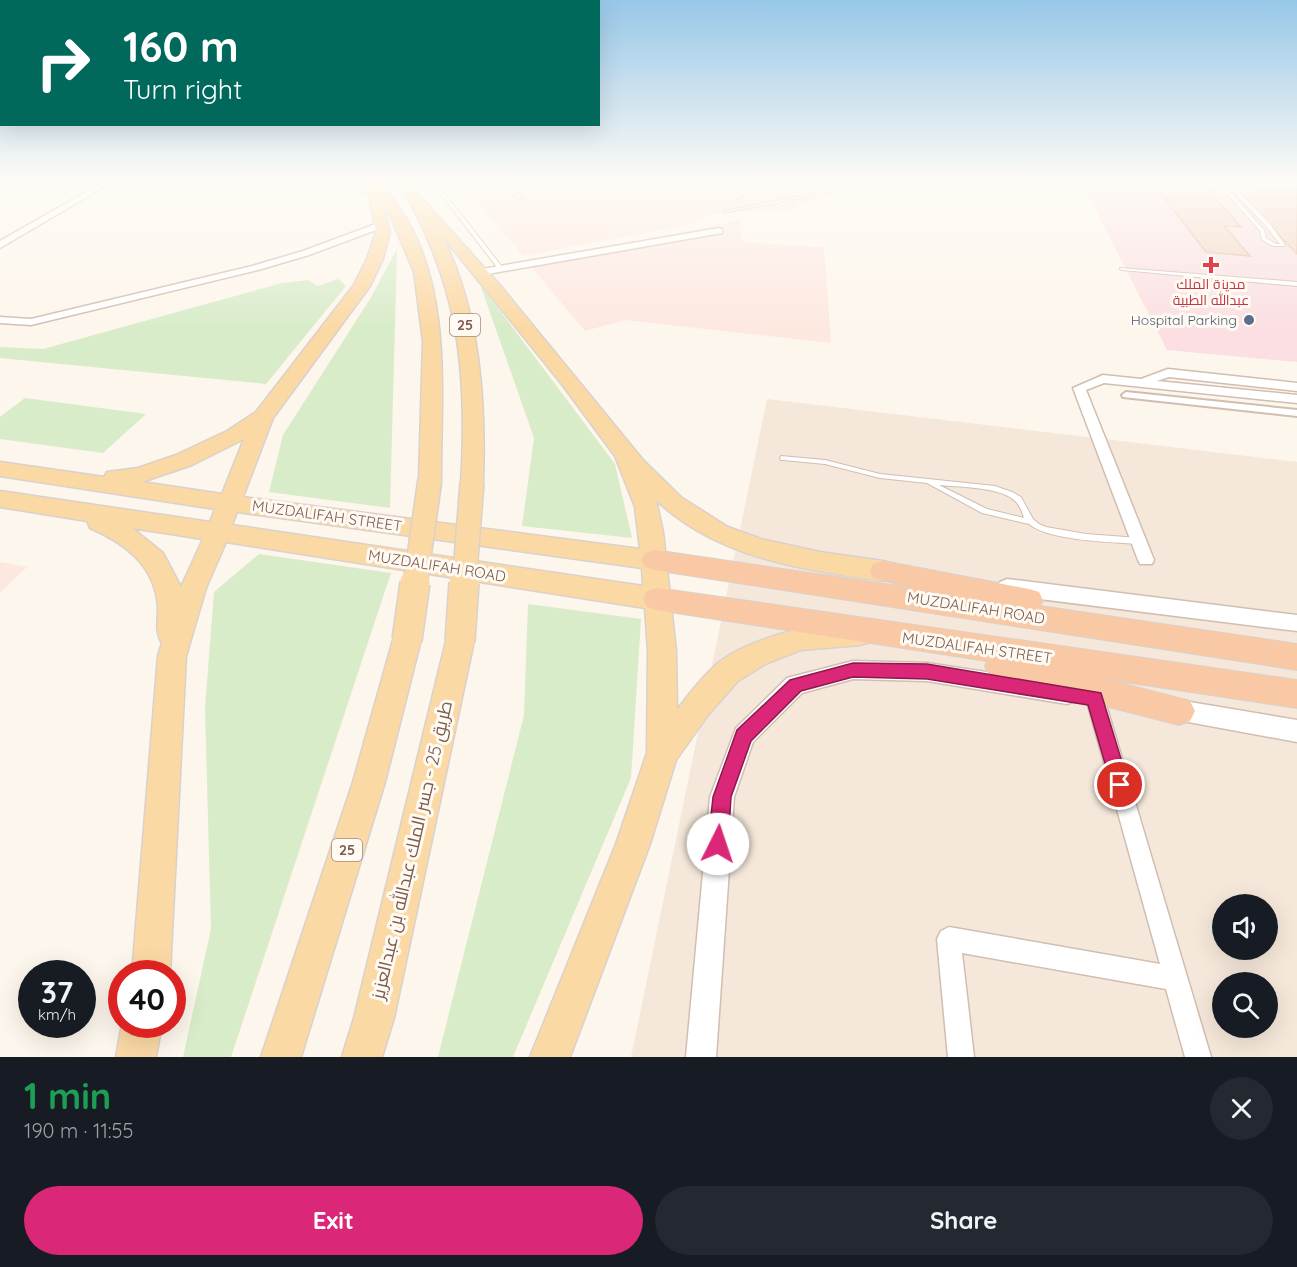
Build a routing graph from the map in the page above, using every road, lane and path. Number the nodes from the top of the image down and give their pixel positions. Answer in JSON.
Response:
{"nodes":[{"id":1,"x":25,"y":230,"type":"edge"},
{"id":2,"x":367,"y":230,"type":"edge"},
{"id":3,"x":383,"y":230,"type":"edge"},
{"id":4,"x":404,"y":230,"type":"edge"},
{"id":5,"x":432,"y":230,"type":"edge"},
{"id":6,"x":445,"y":230,"type":"edge"},
{"id":7,"x":471,"y":230,"type":"edge"},
{"id":8,"x":1261,"y":230,"type":"edge"},
{"id":9,"x":1272,"y":230,"type":"edge"},
{"id":10,"x":719,"y":231,"type":"dead end"},
{"id":11,"x":0,"y":245,"type":"edge"},
{"id":12,"x":501,"y":269,"type":"junction"},
{"id":13,"x":1122,"y":269,"type":"dead end"},
{"id":14,"x":482,"y":272,"type":"junction"},
{"id":15,"x":1297,"y":284,"type":"edge"},
{"id":16,"x":0,"y":320,"type":"edge"},
{"id":17,"x":1141,"y":383,"type":"junction"},
{"id":18,"x":1297,"y":387,"type":"edge"},
{"id":19,"x":1126,"y":395,"type":"dead end"},
{"id":20,"x":1297,"y":399,"type":"edge"},
{"id":21,"x":1297,"y":413,"type":"edge"},
{"id":22,"x":263,"y":417,"type":"junction"},
{"id":23,"x":624,"y":450,"type":"junction"},
{"id":24,"x":783,"y":458,"type":"dead end"},
{"id":25,"x":0,"y":469,"type":"edge"},
{"id":26,"x":80,"y":480,"type":"junction"},
{"id":27,"x":926,"y":481,"type":"junction"},
{"id":28,"x":0,"y":499,"type":"edge"},
{"id":29,"x":230,"y":503,"type":"junction"},
{"id":30,"x":59,"y":508,"type":"junction"},
{"id":31,"x":1031,"y":522,"type":"junction"},
{"id":32,"x":216,"y":532,"type":"junction"},
{"id":33,"x":1139,"y":541,"type":"junction"},
{"id":34,"x":654,"y":560,"type":"junction"},
{"id":35,"x":1146,"y":560,"type":"dead end"},
{"id":36,"x":882,"y":571,"type":"junction"},
{"id":37,"x":657,"y":599,"type":"junction"},
{"id":38,"x":1297,"y":624,"type":"edge"},
{"id":39,"x":872,"y":633,"type":"junction"},
{"id":40,"x":1297,"y":655,"type":"edge"},
{"id":41,"x":172,"y":656,"type":"junction"},
{"id":42,"x":1297,"y":694,"type":"edge"},
{"id":43,"x":1095,"y":699,"type":"junction"},
{"id":44,"x":1179,"y":711,"type":"junction"},
{"id":45,"x":1297,"y":730,"type":"edge"},
{"id":46,"x":663,"y":753,"type":"junction"},
{"id":47,"x":152,"y":960,"type":"edge"},
{"id":48,"x":1176,"y":979,"type":"junction"},
{"id":49,"x":139,"y":1038,"type":"edge"},
{"id":50,"x":136,"y":1057,"type":"edge"},
{"id":51,"x":281,"y":1057,"type":"edge"},
{"id":52,"x":362,"y":1057,"type":"edge"},
{"id":53,"x":550,"y":1057,"type":"edge"},
{"id":54,"x":701,"y":1057,"type":"edge"},
{"id":55,"x":961,"y":1057,"type":"edge"},
{"id":56,"x":1198,"y":1057,"type":"edge"}],
"edges":[{"from":1,"to":11,"type":"street"},
{"from":2,"to":16,"type":"street"},
{"from":3,"to":22,"type":"main road"},
{"from":4,"to":51,"type":"main road","number":"25","bridge":true},
{"from":5,"to":52,"type":"main road","name":"طريق 25 - جسر الملك عبدالله بن عبدالعزيز","number":"25","bridge":true},
{"from":6,"to":14,"type":"main road"},
{"from":7,"to":12,"type":"lane"},
{"from":8,"to":9,"type":"lane"},
{"from":10,"to":12,"type":"street"},
{"from":12,"to":14,"type":"street"},
{"from":13,"to":15,"type":"lane"},
{"from":14,"to":23,"type":"main road"},
{"from":17,"to":18,"type":"street"},
{"from":17,"to":20,"type":"street"},
{"from":17,"to":33,"type":"street"},
{"from":19,"to":21,"type":"street"},
{"from":22,"to":26,"type":"main road"},
{"from":22,"to":29,"type":"main road"},
{"from":23,"to":34,"type":"main road"},
{"from":23,"to":36,"type":"main road"},
{"from":24,"to":27,"type":"lane"},
{"from":25,"to":26,"type":"main road","name":"MUZDALIFAH STREET"},
{"from":26,"to":29,"type":"main road","name":"MUZDALIFAH STREET"},
{"from":27,"to":31,"type":"lane"},
{"from":27,"to":31,"type":"lane"},
{"from":28,"to":30,"type":"main road"},
{"from":29,"to":32,"type":"main road"},
{"from":29,"to":34,"type":"main road","name":"MUZDALIFAH STREET"},
{"from":30,"to":32,"type":"main road"},
{"from":30,"to":41,"type":"main road"},
{"from":31,"to":33,"type":"lane"},
{"from":32,"to":37,"type":"main road","name":"MUZDALIFAH ROAD"},
{"from":32,"to":41,"type":"main road"},
{"from":33,"to":35,"type":"street"},
{"from":34,"to":37,"type":"main road"},
{"from":34,"to":40,"type":"highway","name":"MUZDALIFAH ROAD"},
{"from":36,"to":38,"type":"street"},
{"from":36,"to":40,"type":"highway"},
{"from":37,"to":39,"type":"highway","name":"MUZDALIFAH STREET"},
{"from":37,"to":46,"type":"main road"},
{"from":39,"to":42,"type":"highway","name":"MUZDALIFAH STREET"},
{"from":39,"to":44,"type":"highway"},
{"from":39,"to":46,"type":"main road"},
{"from":41,"to":47,"type":"main road"},
{"from":43,"to":44,"type":"street"},
{"from":43,"to":48,"type":"street"},
{"from":43,"to":54,"type":"street"},
{"from":44,"to":45,"type":"street"},
{"from":46,"to":53,"type":"main road"},
{"from":48,"to":55,"type":"street"},
{"from":48,"to":56,"type":"street"},
{"from":49,"to":50,"type":"main road"}]}
